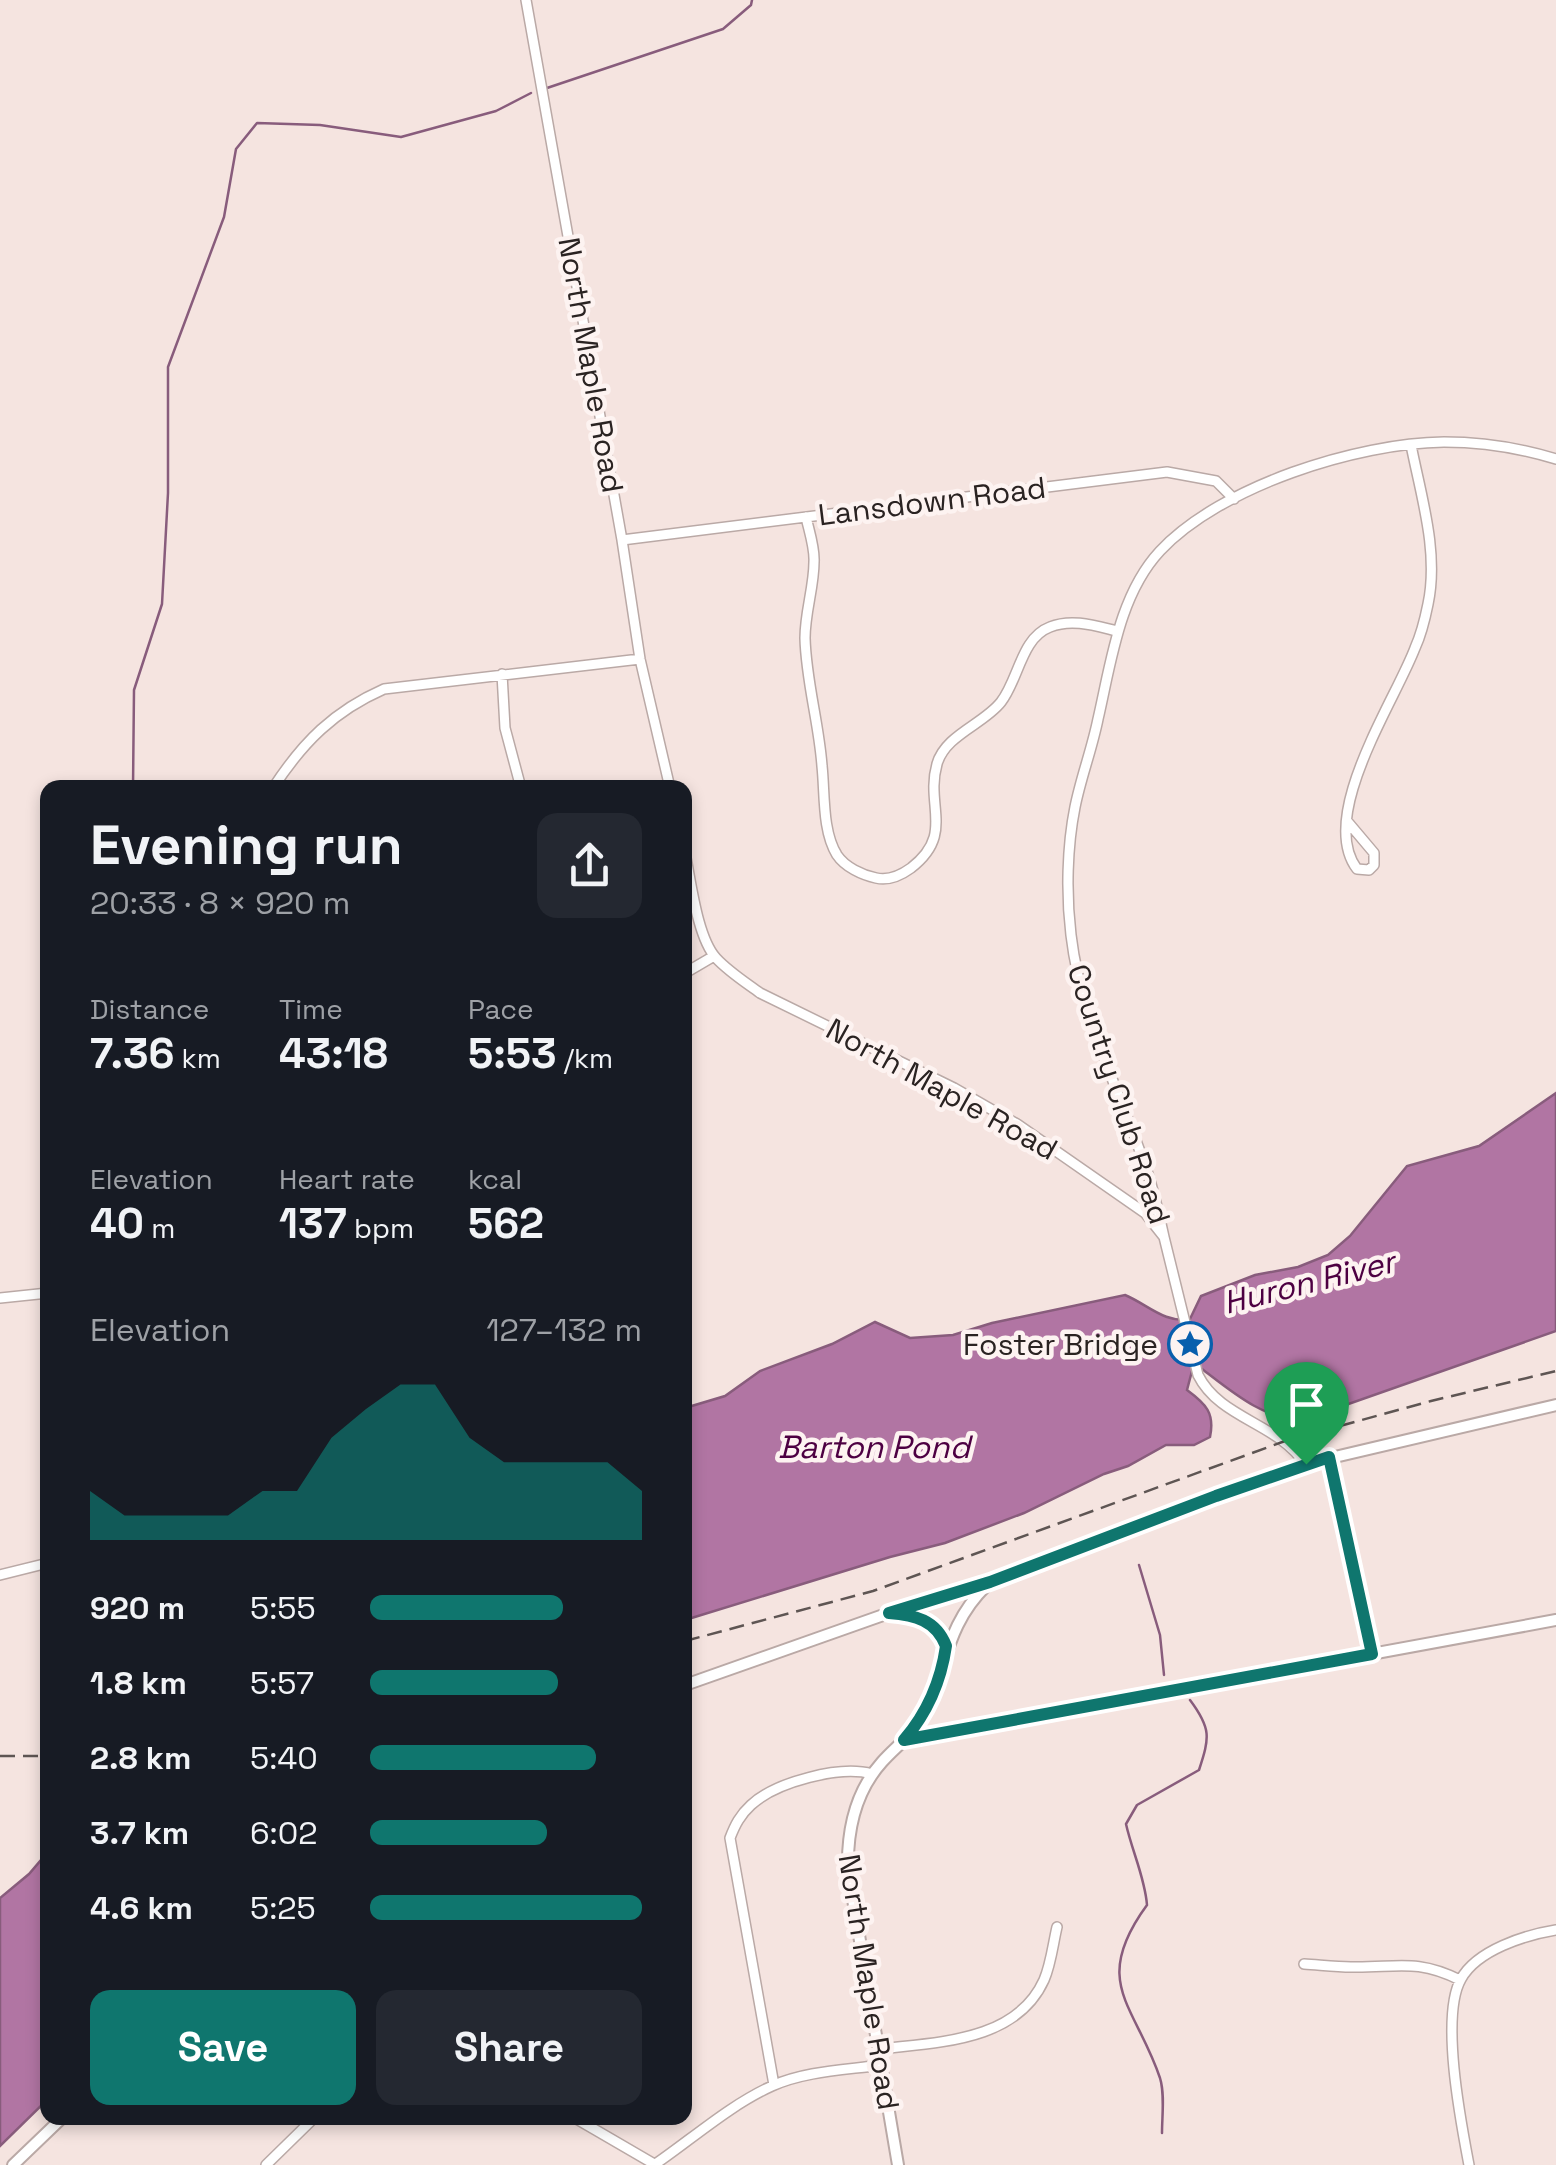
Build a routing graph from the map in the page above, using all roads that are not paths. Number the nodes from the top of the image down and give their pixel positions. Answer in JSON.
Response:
{"nodes":[{"id":1,"x":526,"y":0,"type":"edge"},
{"id":2,"x":1411,"y":445,"type":"junction"},
{"id":3,"x":1556,"y":459,"type":"edge"},
{"id":4,"x":1234,"y":498,"type":"junction"},
{"id":5,"x":806,"y":517,"type":"junction"},
{"id":6,"x":622,"y":540,"type":"junction"},
{"id":7,"x":1117,"y":632,"type":"junction"},
{"id":8,"x":640,"y":659,"type":"junction"},
{"id":9,"x":502,"y":674,"type":"junction"},
{"id":10,"x":278,"y":780,"type":"edge"},
{"id":11,"x":519,"y":780,"type":"edge"},
{"id":12,"x":668,"y":780,"type":"edge"},
{"id":13,"x":1347,"y":821,"type":"junction"},
{"id":14,"x":692,"y":883,"type":"edge"},
{"id":15,"x":714,"y":956,"type":"junction"},
{"id":16,"x":692,"y":969,"type":"edge"},
{"id":17,"x":1164,"y":1237,"type":"junction"},
{"id":18,"x":40,"y":1294,"type":"edge"},
{"id":19,"x":0,"y":1298,"type":"edge"},
{"id":20,"x":1556,"y":1404,"type":"edge"},
{"id":21,"x":1329,"y":1457,"type":"junction"},
{"id":22,"x":1306,"y":1464,"type":"junction"},
{"id":23,"x":40,"y":1565,"type":"edge"},
{"id":24,"x":0,"y":1575,"type":"edge"},
{"id":25,"x":990,"y":1582,"type":"junction"},
{"id":26,"x":889,"y":1613,"type":"junction"},
{"id":27,"x":1556,"y":1620,"type":"edge"},
{"id":28,"x":946,"y":1646,"type":"junction"},
{"id":29,"x":1372,"y":1654,"type":"junction"},
{"id":30,"x":692,"y":1683,"type":"edge"},
{"id":31,"x":904,"y":1740,"type":"junction"},
{"id":32,"x":872,"y":1774,"type":"junction"},
{"id":33,"x":1058,"y":1927,"type":"dead end"},
{"id":34,"x":1556,"y":1930,"type":"edge"},
{"id":35,"x":1304,"y":1964,"type":"dead end"},
{"id":36,"x":1460,"y":1980,"type":"junction"},
{"id":37,"x":879,"y":2049,"type":"junction"},
{"id":38,"x":881,"y":2065,"type":"junction"},
{"id":39,"x":774,"y":2085,"type":"junction"},
{"id":40,"x":55,"y":2125,"type":"edge"},
{"id":41,"x":307,"y":2125,"type":"edge"},
{"id":42,"x":587,"y":2125,"type":"edge"},
{"id":43,"x":14,"y":2165,"type":"edge"},
{"id":44,"x":266,"y":2165,"type":"edge"},
{"id":45,"x":654,"y":2165,"type":"edge"},
{"id":46,"x":898,"y":2165,"type":"edge"},
{"id":47,"x":1469,"y":2165,"type":"edge"}],
"edges":[{"from":1,"to":6,"type":"street","name":"North Maple Road"},
{"from":2,"to":3,"type":"street","name":"Country Club Road"},
{"from":2,"to":4,"type":"street","name":"Country Club Road"},
{"from":2,"to":13,"type":"street"},
{"from":4,"to":5,"type":"street","name":"Lansdown Road"},
{"from":4,"to":7,"type":"street","name":"Country Club Road"},
{"from":5,"to":6,"type":"street","name":"Lansdown Road"},
{"from":5,"to":7,"type":"street"},
{"from":6,"to":8,"type":"street","name":"North Maple Road"},
{"from":7,"to":17,"type":"street","name":"Country Club Road"},
{"from":8,"to":9,"type":"street"},
{"from":8,"to":12,"type":"street","name":"North Maple Road"},
{"from":9,"to":10,"type":"street"},
{"from":9,"to":11,"type":"street"},
{"from":13,"to":13,"type":"street"},
{"from":14,"to":15,"type":"street"},
{"from":15,"to":16,"type":"street"},
{"from":15,"to":17,"type":"street","name":"North Maple Road"},
{"from":17,"to":22,"type":"street","name":"North Maple Road"},
{"from":18,"to":19,"type":"street"},
{"from":20,"to":21,"type":"street"},
{"from":21,"to":22,"type":"street"},
{"from":21,"to":29,"type":"street"},
{"from":22,"to":25,"type":"street"},
{"from":23,"to":24,"type":"street"},
{"from":25,"to":26,"type":"street"},
{"from":25,"to":28,"type":"street","name":"North Maple Road"},
{"from":26,"to":28,"type":"street"},
{"from":26,"to":30,"type":"street"},
{"from":27,"to":29,"type":"street"},
{"from":28,"to":31,"type":"street","name":"North Maple Road"},
{"from":29,"to":31,"type":"street"},
{"from":31,"to":32,"type":"street","name":"North Maple Road"},
{"from":32,"to":37,"type":"street","name":"North Maple Road"},
{"from":32,"to":39,"type":"street"},
{"from":33,"to":37,"type":"street"},
{"from":34,"to":36,"type":"street"},
{"from":35,"to":36,"type":"street"},
{"from":36,"to":47,"type":"street"},
{"from":37,"to":38,"type":"street","name":"North Maple Road"},
{"from":38,"to":39,"type":"street"},
{"from":38,"to":46,"type":"street","name":"North Maple Road"},
{"from":39,"to":45,"type":"street"},
{"from":40,"to":43,"type":"street"},
{"from":41,"to":44,"type":"street"},
{"from":42,"to":45,"type":"street"}]}
